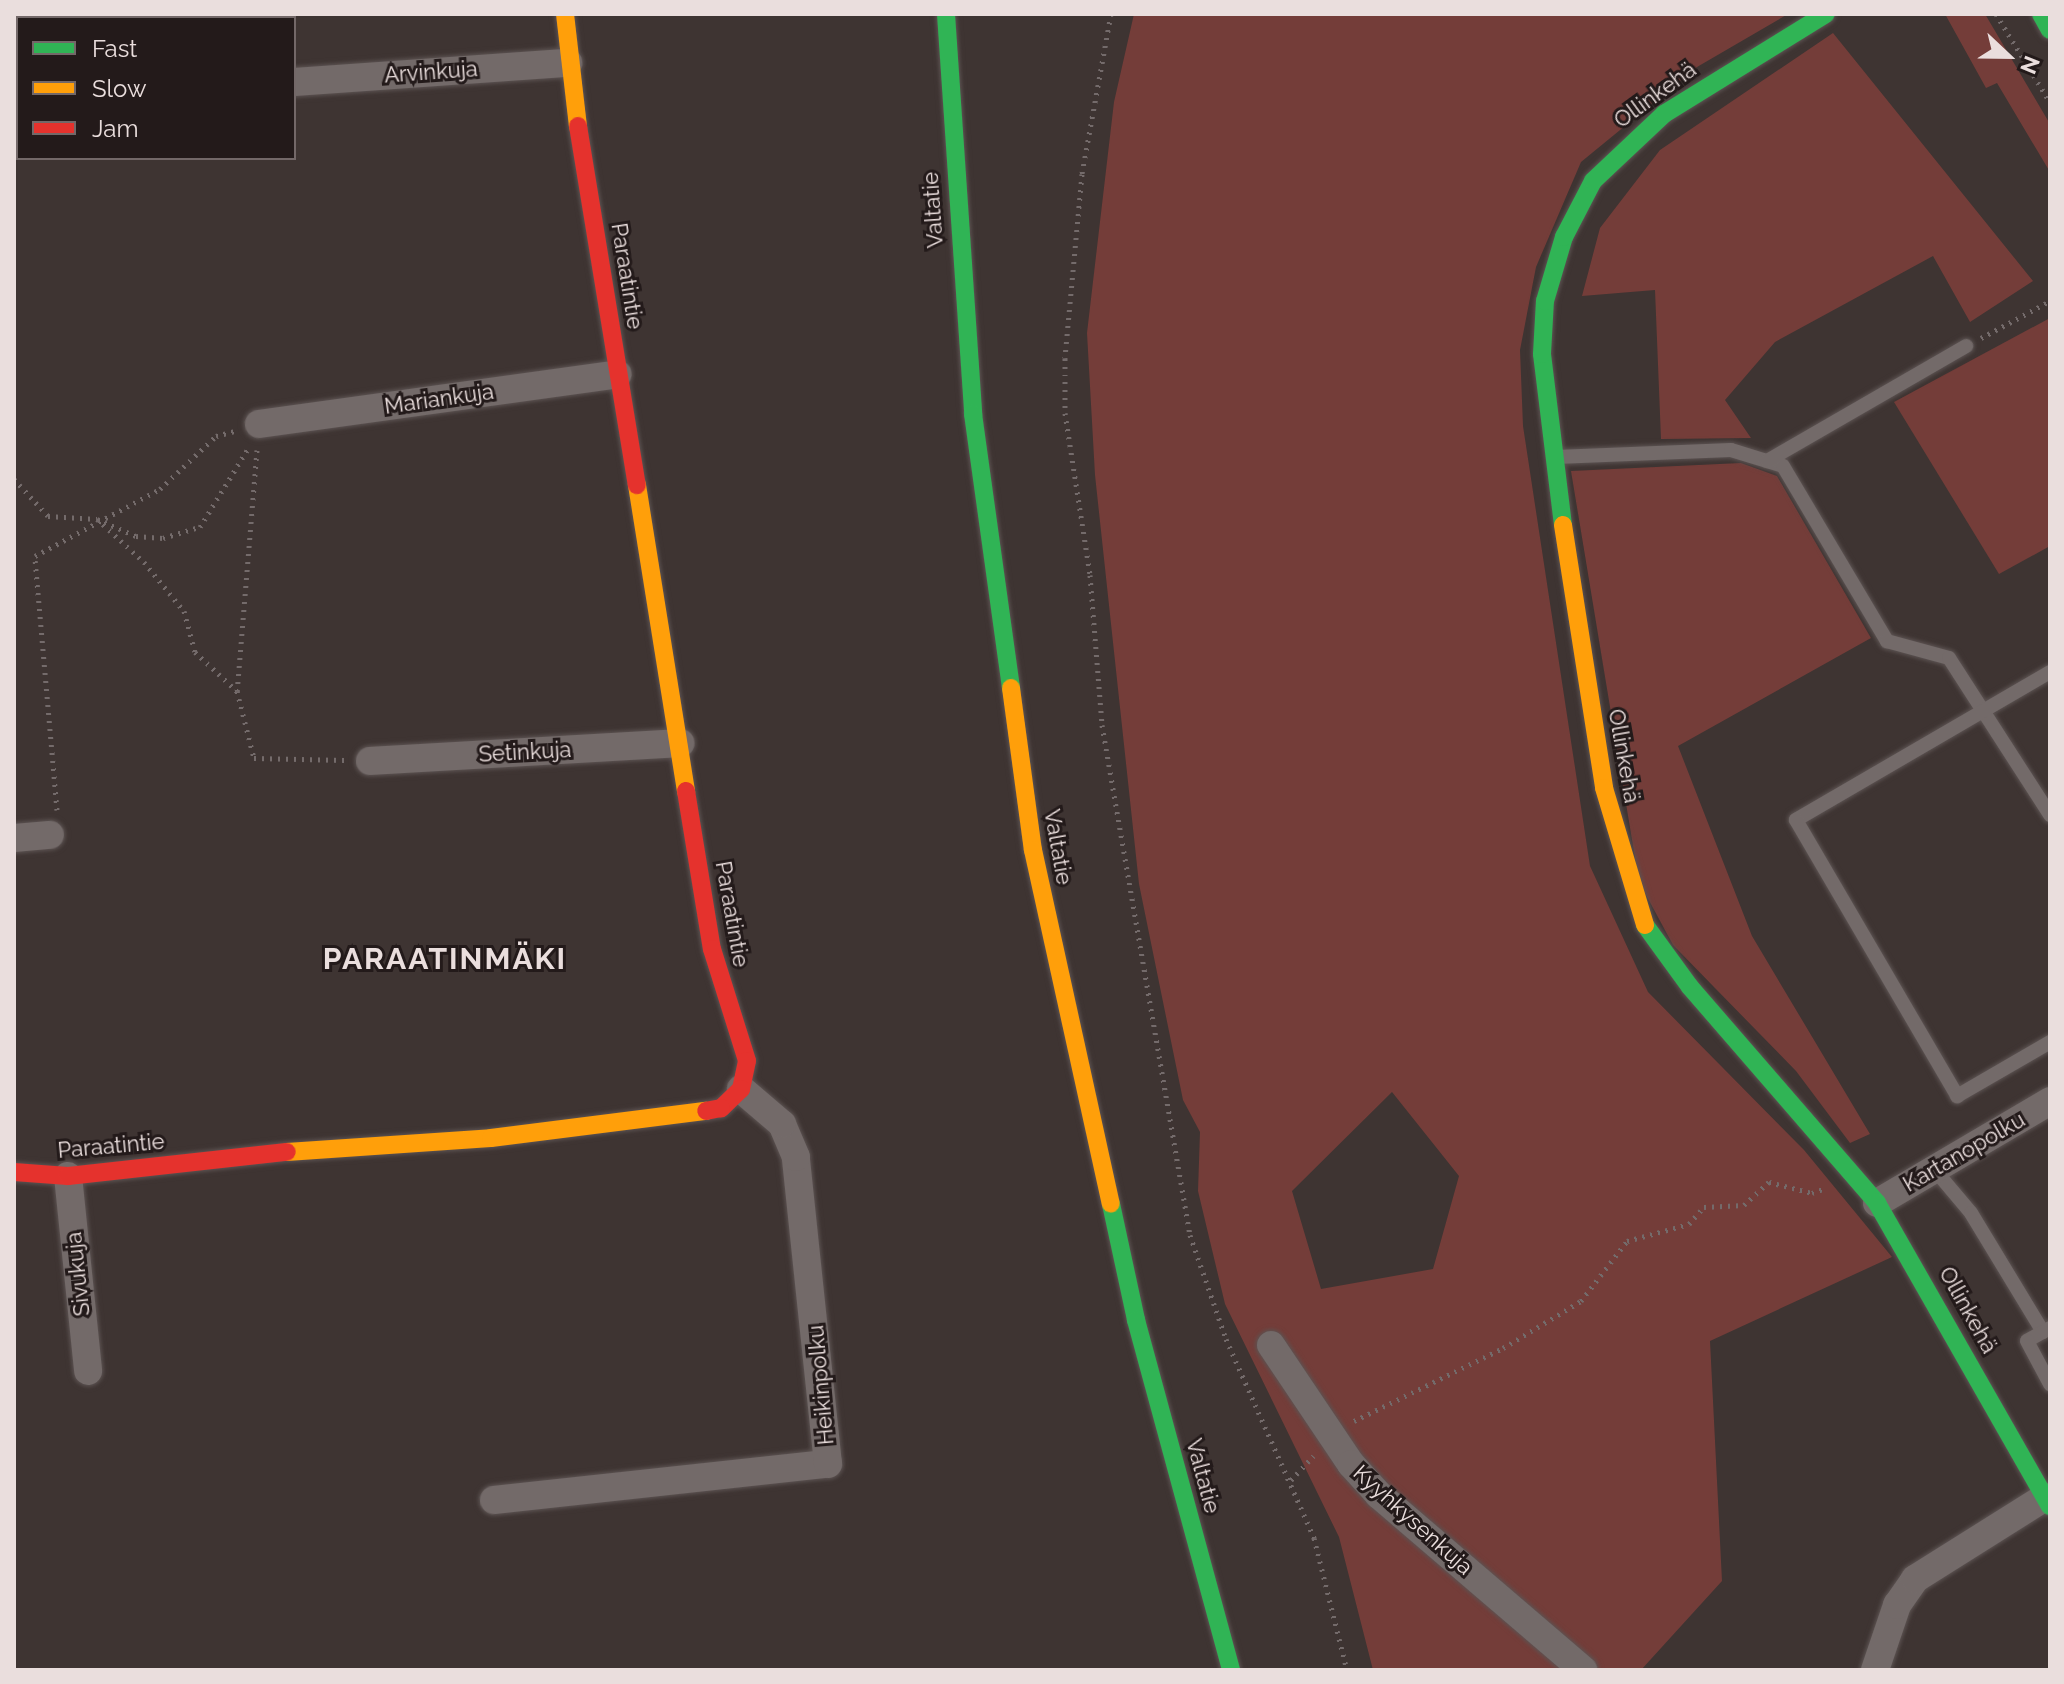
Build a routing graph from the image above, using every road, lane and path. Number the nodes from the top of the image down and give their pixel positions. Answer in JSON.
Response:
{"nodes":[{"id":1,"x":565,"y":14,"type":"edge"},
{"id":2,"x":946,"y":14,"type":"edge"},
{"id":3,"x":1111,"y":14,"type":"edge"},
{"id":4,"x":1826,"y":14,"type":"edge"},
{"id":5,"x":1996,"y":14,"type":"edge"},
{"id":6,"x":2041,"y":14,"type":"edge"},
{"id":7,"x":2050,"y":30,"type":"edge"},
{"id":8,"x":568,"y":63,"type":"junction"},
{"id":9,"x":296,"y":82,"type":"edge"},
{"id":10,"x":2050,"y":102,"type":"edge"},
{"id":11,"x":2050,"y":301,"type":"edge"},
{"id":12,"x":1966,"y":346,"type":"joint"},
{"id":13,"x":618,"y":374,"type":"junction"},
{"id":14,"x":259,"y":424,"type":"junction"},
{"id":15,"x":1552,"y":457,"type":"junction"},
{"id":16,"x":1767,"y":461,"type":"junction"},
{"id":17,"x":14,"y":479,"type":"edge"},
{"id":18,"x":97,"y":519,"type":"junction"},
{"id":19,"x":2050,"y":672,"type":"edge"},
{"id":20,"x":237,"y":691,"type":"junction"},
{"id":21,"x":1984,"y":707,"type":"junction"},
{"id":22,"x":680,"y":743,"type":"junction"},
{"id":23,"x":370,"y":761,"type":"joint"},
{"id":24,"x":2050,"y":815,"type":"edge"},
{"id":25,"x":50,"y":835,"type":"joint"},
{"id":26,"x":14,"y":838,"type":"edge"},
{"id":27,"x":2050,"y":1042,"type":"edge"},
{"id":28,"x":741,"y":1089,"type":"junction"},
{"id":29,"x":2050,"y":1101,"type":"edge"},
{"id":30,"x":1934,"y":1169,"type":"junction"},
{"id":31,"x":14,"y":1172,"type":"edge"},
{"id":32,"x":68,"y":1176,"type":"junction"},
{"id":33,"x":1858,"y":1177,"type":"junction"},
{"id":34,"x":1877,"y":1203,"type":"junction"},
{"id":35,"x":2046,"y":1330,"type":"edge"},
{"id":36,"x":1271,"y":1345,"type":"dead end"},
{"id":37,"x":88,"y":1371,"type":"dead end"},
{"id":38,"x":2050,"y":1384,"type":"edge"},
{"id":39,"x":1331,"y":1437,"type":"junction"},
{"id":40,"x":1291,"y":1480,"type":"junction"},
{"id":41,"x":494,"y":1500,"type":"dead end"},
{"id":42,"x":2047,"y":1501,"type":"edge"},
{"id":43,"x":1231,"y":1670,"type":"edge"},
{"id":44,"x":1347,"y":1670,"type":"edge"},
{"id":45,"x":1583,"y":1670,"type":"edge"},
{"id":46,"x":1875,"y":1670,"type":"edge"}],
"edges":[{"from":1,"to":8,"type":"main road","name":"Paraatintie"},
{"from":2,"to":43,"type":"main road","name":"Valtatie"},
{"from":3,"to":40,"type":"path"},
{"from":4,"to":15,"type":"main road","name":"Ollinkehä"},
{"from":5,"to":10,"type":"path"},
{"from":6,"to":7,"type":"main road"},
{"from":8,"to":9,"type":"street","name":"Arvinkuja"},
{"from":8,"to":13,"type":"main road","name":"Paraatintie"},
{"from":11,"to":12,"type":"path"},
{"from":12,"to":16,"type":"lane"},
{"from":13,"to":14,"type":"street","name":"Mariankuja"},
{"from":13,"to":22,"type":"main road","name":"Paraatintie"},
{"from":14,"to":18,"type":"path"},
{"from":14,"to":18,"type":"path"},
{"from":14,"to":20,"type":"path"},
{"from":15,"to":16,"type":"lane"},
{"from":15,"to":33,"type":"main road","name":"Ollinkehä"},
{"from":16,"to":21,"type":"lane"},
{"from":17,"to":18,"type":"path"},
{"from":18,"to":20,"type":"path"},
{"from":18,"to":25,"type":"path"},
{"from":19,"to":21,"type":"lane"},
{"from":20,"to":23,"type":"path"},
{"from":21,"to":24,"type":"lane"},
{"from":21,"to":27,"type":"lane"},
{"from":22,"to":23,"type":"street","name":"Setinkuja"},
{"from":22,"to":28,"type":"main road","name":"Paraatintie"},
{"from":25,"to":26,"type":"street"},
{"from":28,"to":32,"type":"main road","name":"Paraatintie"},
{"from":28,"to":41,"type":"street","name":"Heikinpolku"},
{"from":29,"to":30,"type":"street","name":"Kartanopolku"},
{"from":30,"to":34,"type":"street","name":"Kartanopolku"},
{"from":30,"to":35,"type":"lane"},
{"from":31,"to":32,"type":"main road","name":"Paraatintie"},
{"from":32,"to":37,"type":"street","name":"Sivukuja"},
{"from":33,"to":34,"type":"main road","name":"Ollinkehä"},
{"from":33,"to":39,"type":"path"},
{"from":34,"to":42,"type":"main road","name":"Ollinkehä"},
{"from":35,"to":38,"type":"lane"},
{"from":36,"to":39,"type":"street","name":"Kyyhkysenkuja"},
{"from":39,"to":40,"type":"path"},
{"from":39,"to":45,"type":"street","name":"Kyyhkysenkuja"},
{"from":40,"to":44,"type":"path"},
{"from":42,"to":46,"type":"street"}]}
